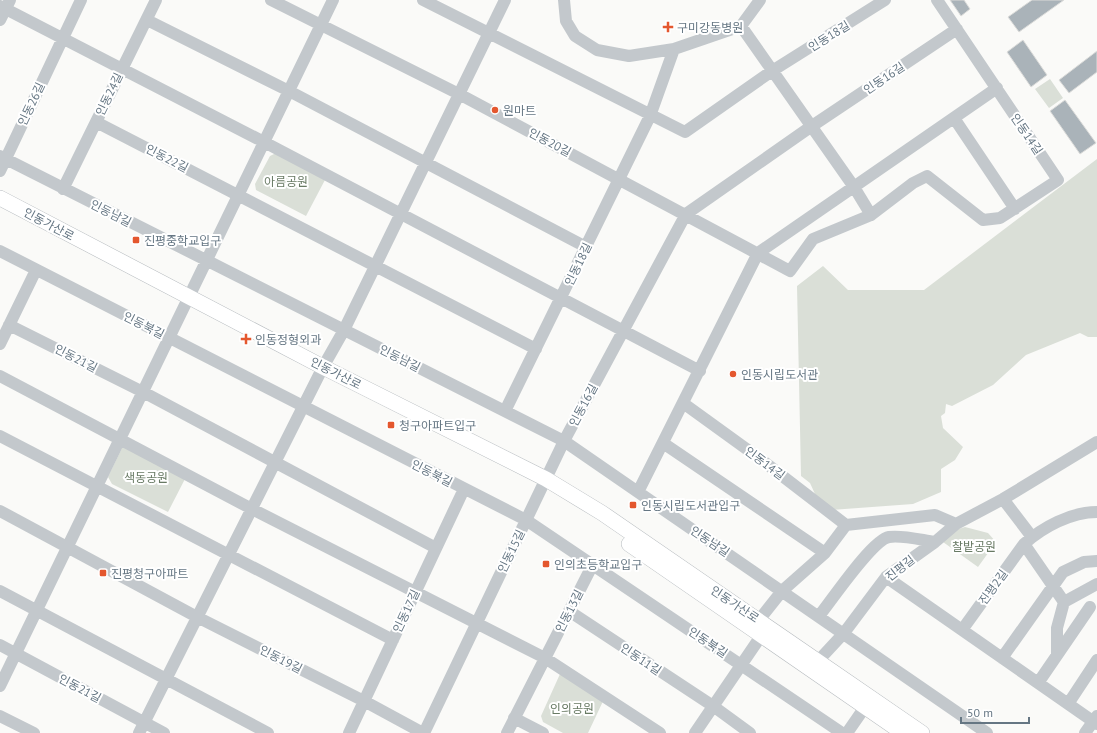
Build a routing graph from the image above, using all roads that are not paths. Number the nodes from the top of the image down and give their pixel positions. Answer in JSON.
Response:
{"nodes":[{"id":1,"x":81,"y":0,"type":"edge"},
{"id":2,"x":156,"y":0,"type":"edge"},
{"id":3,"x":271,"y":0,"type":"edge"},
{"id":4,"x":333,"y":0,"type":"edge"},
{"id":5,"x":505,"y":0,"type":"edge"},
{"id":6,"x":564,"y":0,"type":"edge"},
{"id":7,"x":760,"y":0,"type":"edge"},
{"id":8,"x":885,"y":0,"type":"edge"},
{"id":9,"x":937,"y":0,"type":"edge"},
{"id":10,"x":425,"y":1,"type":"edge"},
{"id":11,"x":5,"y":5,"type":"edge"},
{"id":12,"x":0,"y":20,"type":"edge"},
{"id":13,"x":147,"y":20,"type":"junction"},
{"id":14,"x":320,"y":26,"type":"junction"},
{"id":15,"x":741,"y":26,"type":"junction"},
{"id":16,"x":957,"y":29,"type":"junction"},
{"id":17,"x":488,"y":34,"type":"junction"},
{"id":18,"x":63,"y":38,"type":"junction"},
{"id":19,"x":674,"y":49,"type":"junction"},
{"id":20,"x":122,"y":69,"type":"junction"},
{"id":21,"x":772,"y":72,"type":"junction"},
{"id":22,"x":997,"y":88,"type":"junction"},
{"id":23,"x":289,"y":91,"type":"junction"},
{"id":24,"x":459,"y":94,"type":"junction"},
{"id":25,"x":650,"y":116,"type":"junction"},
{"id":26,"x":954,"y":118,"type":"junction"},
{"id":27,"x":96,"y":122,"type":"junction"},
{"id":28,"x":811,"y":127,"type":"junction"},
{"id":29,"x":264,"y":142,"type":"junction"},
{"id":30,"x":3,"y":158,"type":"edge"},
{"id":31,"x":425,"y":164,"type":"junction"},
{"id":32,"x":0,"y":171,"type":"edge"},
{"id":33,"x":620,"y":179,"type":"junction"},
{"id":34,"x":854,"y":187,"type":"junction"},
{"id":35,"x":63,"y":188,"type":"junction"},
{"id":36,"x":238,"y":195,"type":"junction"},
{"id":37,"x":0,"y":198,"type":"edge"},
{"id":38,"x":1014,"y":209,"type":"junction"},
{"id":39,"x":686,"y":214,"type":"junction"},
{"id":40,"x":400,"y":215,"type":"junction"},
{"id":41,"x":871,"y":215,"type":"junction"},
{"id":42,"x":586,"y":247,"type":"junction"},
{"id":43,"x":0,"y":251,"type":"edge"},
{"id":44,"x":758,"y":253,"type":"junction"},
{"id":45,"x":206,"y":261,"type":"junction"},
{"id":46,"x":375,"y":266,"type":"junction"},
{"id":47,"x":36,"y":270,"type":"junction"},
{"id":48,"x":189,"y":297,"type":"junction"},
{"id":49,"x":561,"y":298,"type":"junction"},
{"id":50,"x":9,"y":325,"type":"junction"},
{"id":51,"x":344,"y":330,"type":"junction"},
{"id":52,"x":622,"y":331,"type":"junction"},
{"id":53,"x":169,"y":338,"type":"junction"},
{"id":54,"x":0,"y":344,"type":"edge"},
{"id":55,"x":536,"y":349,"type":"junction"},
{"id":56,"x":323,"y":367,"type":"junction"},
{"id":57,"x":700,"y":371,"type":"junction"},
{"id":58,"x":0,"y":376,"type":"edge"},
{"id":59,"x":143,"y":392,"type":"junction"},
{"id":60,"x":683,"y":403,"type":"junction"},
{"id":61,"x":303,"y":408,"type":"junction"},
{"id":62,"x":505,"y":411,"type":"junction"},
{"id":63,"x":0,"y":436,"type":"edge"},
{"id":64,"x":120,"y":438,"type":"junction"},
{"id":65,"x":564,"y":441,"type":"junction"},
{"id":66,"x":1097,"y":442,"type":"edge"},
{"id":67,"x":663,"y":443,"type":"junction"},
{"id":68,"x":275,"y":463,"type":"junction"},
{"id":69,"x":546,"y":479,"type":"junction"},
{"id":70,"x":97,"y":486,"type":"junction"},
{"id":71,"x":464,"y":489,"type":"junction"},
{"id":72,"x":638,"y":492,"type":"junction"},
{"id":73,"x":1003,"y":499,"type":"junction"},
{"id":74,"x":252,"y":509,"type":"junction"},
{"id":75,"x":0,"y":511,"type":"edge"},
{"id":76,"x":1097,"y":512,"type":"edge"},
{"id":77,"x":526,"y":520,"type":"junction"},
{"id":78,"x":956,"y":524,"type":"junction"},
{"id":79,"x":846,"y":525,"type":"junction"},
{"id":80,"x":1028,"y":540,"type":"junction"},
{"id":81,"x":935,"y":542,"type":"junction"},
{"id":82,"x":68,"y":547,"type":"junction"},
{"id":83,"x":436,"y":548,"type":"junction"},
{"id":84,"x":824,"y":553,"type":"junction"},
{"id":85,"x":229,"y":555,"type":"junction"},
{"id":86,"x":1097,"y":561,"type":"edge"},
{"id":87,"x":592,"y":564,"type":"junction"},
{"id":88,"x":886,"y":577,"type":"junction"},
{"id":89,"x":1053,"y":586,"type":"junction"},
{"id":90,"x":1096,"y":586,"type":"edge"},
{"id":91,"x":0,"y":591,"type":"edge"},
{"id":92,"x":782,"y":591,"type":"junction"},
{"id":93,"x":415,"y":593,"type":"junction"},
{"id":94,"x":1064,"y":602,"type":"junction"},
{"id":95,"x":1090,"y":607,"type":"dead end"},
{"id":96,"x":37,"y":610,"type":"junction"},
{"id":97,"x":569,"y":611,"type":"junction"},
{"id":98,"x":820,"y":616,"type":"junction"},
{"id":99,"x":198,"y":617,"type":"junction"},
{"id":100,"x":759,"y":620,"type":"junction"},
{"id":101,"x":477,"y":623,"type":"junction"},
{"id":102,"x":962,"y":630,"type":"junction"},
{"id":103,"x":844,"y":633,"type":"junction"},
{"id":104,"x":761,"y":636,"type":"junction"},
{"id":105,"x":393,"y":640,"type":"junction"},
{"id":106,"x":0,"y":645,"type":"edge"},
{"id":107,"x":16,"y":654,"type":"junction"},
{"id":108,"x":1058,"y":656,"type":"junction"},
{"id":109,"x":545,"y":658,"type":"junction"},
{"id":110,"x":1002,"y":658,"type":"junction"},
{"id":111,"x":1097,"y":660,"type":"edge"},
{"id":112,"x":818,"y":661,"type":"junction"},
{"id":113,"x":741,"y":664,"type":"junction"},
{"id":114,"x":166,"y":679,"type":"junction"},
{"id":115,"x":1038,"y":683,"type":"junction"},
{"id":116,"x":0,"y":686,"type":"edge"},
{"id":117,"x":364,"y":701,"type":"junction"},
{"id":118,"x":1068,"y":704,"type":"junction"},
{"id":119,"x":713,"y":706,"type":"junction"},
{"id":120,"x":865,"y":707,"type":"junction"},
{"id":121,"x":0,"y":716,"type":"edge"},
{"id":122,"x":514,"y":718,"type":"junction"},
{"id":123,"x":1096,"y":721,"type":"edge"},
{"id":124,"x":142,"y":728,"type":"edge"},
{"id":125,"x":34,"y":733,"type":"edge"},
{"id":126,"x":164,"y":733,"type":"edge"},
{"id":127,"x":268,"y":733,"type":"edge"},
{"id":128,"x":349,"y":733,"type":"edge"},
{"id":129,"x":423,"y":733,"type":"edge"},
{"id":130,"x":507,"y":733,"type":"edge"},
{"id":131,"x":542,"y":733,"type":"edge"},
{"id":132,"x":660,"y":733,"type":"edge"},
{"id":133,"x":694,"y":733,"type":"edge"},
{"id":134,"x":750,"y":733,"type":"edge"},
{"id":135,"x":842,"y":733,"type":"edge"},
{"id":136,"x":847,"y":733,"type":"edge"},
{"id":137,"x":903,"y":733,"type":"edge"},
{"id":138,"x":922,"y":733,"type":"edge"},
{"id":139,"x":987,"y":733,"type":"edge"},
{"id":140,"x":1085,"y":733,"type":"edge"}],
"edges":[{"from":1,"to":18,"type":"street","name":"인동26길"},
{"from":2,"to":13,"type":"street","name":"인동24길"},
{"from":3,"to":14,"type":"street"},
{"from":4,"to":14,"type":"street"},
{"from":5,"to":17,"type":"street"},
{"from":6,"to":19,"type":"street"},
{"from":7,"to":15,"type":"street"},
{"from":8,"to":21,"type":"street","name":"인동18길"},
{"from":9,"to":16,"type":"street"},
{"from":10,"to":17,"type":"street"},
{"from":11,"to":12,"type":"street"},
{"from":11,"to":18,"type":"street"},
{"from":13,"to":20,"type":"street","name":"인동24길"},
{"from":13,"to":23,"type":"street"},
{"from":14,"to":23,"type":"street"},
{"from":14,"to":24,"type":"street","name":"인동20길"},
{"from":15,"to":19,"type":"street"},
{"from":15,"to":21,"type":"street"},
{"from":16,"to":22,"type":"street"},
{"from":16,"to":28,"type":"street","name":"인동16길"},
{"from":17,"to":24,"type":"street"},
{"from":17,"to":25,"type":"street"},
{"from":18,"to":20,"type":"street"},
{"from":18,"to":30,"type":"street","name":"인동26길"},
{"from":19,"to":25,"type":"street","name":"인동18길"},
{"from":20,"to":27,"type":"street","name":"인동24길"},
{"from":20,"to":29,"type":"street"},
{"from":21,"to":25,"type":"street","name":"인동18길"},
{"from":21,"to":28,"type":"street"},
{"from":22,"to":26,"type":"street"},
{"from":22,"to":38,"type":"street","name":"인동14길"},
{"from":23,"to":29,"type":"street"},
{"from":23,"to":31,"type":"street"},
{"from":24,"to":31,"type":"street"},
{"from":24,"to":33,"type":"street","name":"인동20길"},
{"from":25,"to":33,"type":"street","name":"인동18길"},
{"from":26,"to":34,"type":"street"},
{"from":26,"to":38,"type":"street"},
{"from":27,"to":35,"type":"street","name":"인동24길"},
{"from":27,"to":36,"type":"street","name":"인동22길"},
{"from":28,"to":34,"type":"street"},
{"from":28,"to":39,"type":"street","name":"인동16길"},
{"from":29,"to":36,"type":"street"},
{"from":29,"to":40,"type":"street"},
{"from":30,"to":32,"type":"street","name":"인동26길"},
{"from":30,"to":35,"type":"street","name":"인동남길"},
{"from":31,"to":40,"type":"street"},
{"from":31,"to":42,"type":"street"},
{"from":33,"to":39,"type":"street"},
{"from":33,"to":42,"type":"street","name":"인동18길"},
{"from":34,"to":41,"type":"street"},
{"from":34,"to":44,"type":"street"},
{"from":35,"to":45,"type":"street","name":"인동남길"},
{"from":36,"to":45,"type":"street"},
{"from":36,"to":46,"type":"street"},
{"from":37,"to":48,"type":"main road","name":"인동가산로"},
{"from":38,"to":41,"type":"street","name":"인동14길"},
{"from":39,"to":44,"type":"street"},
{"from":39,"to":52,"type":"street","name":"인동16길"},
{"from":40,"to":46,"type":"street"},
{"from":40,"to":49,"type":"street"},
{"from":41,"to":44,"type":"street","name":"인동14길"},
{"from":42,"to":49,"type":"street","name":"인동18길"},
{"from":43,"to":47,"type":"street","name":"인동북길"},
{"from":44,"to":57,"type":"street"},
{"from":45,"to":48,"type":"street"},
{"from":45,"to":51,"type":"street","name":"인동남길"},
{"from":46,"to":51,"type":"street"},
{"from":46,"to":55,"type":"street"},
{"from":47,"to":50,"type":"street"},
{"from":47,"to":53,"type":"street","name":"인동북길"},
{"from":48,"to":53,"type":"street"},
{"from":48,"to":56,"type":"main road","name":"인동가산로"},
{"from":49,"to":52,"type":"street"},
{"from":49,"to":55,"type":"street","name":"인동18길"},
{"from":50,"to":54,"type":"street"},
{"from":50,"to":59,"type":"street","name":"인동21길"},
{"from":51,"to":56,"type":"street"},
{"from":51,"to":62,"type":"street","name":"인동남길"},
{"from":52,"to":57,"type":"street"},
{"from":52,"to":65,"type":"street","name":"인동16길"},
{"from":53,"to":59,"type":"street"},
{"from":53,"to":61,"type":"street","name":"인동북길"},
{"from":55,"to":62,"type":"street","name":"인동18길"},
{"from":56,"to":61,"type":"street"},
{"from":56,"to":69,"type":"main road","name":"인동가산로"},
{"from":57,"to":60,"type":"street"},
{"from":58,"to":64,"type":"street"},
{"from":59,"to":64,"type":"street"},
{"from":59,"to":68,"type":"street"},
{"from":60,"to":67,"type":"street"},
{"from":60,"to":79,"type":"street","name":"인동14길"},
{"from":61,"to":68,"type":"street"},
{"from":61,"to":71,"type":"street","name":"인동북길"},
{"from":62,"to":65,"type":"street","name":"인동남길"},
{"from":63,"to":70,"type":"street"},
{"from":64,"to":70,"type":"street"},
{"from":64,"to":74,"type":"street"},
{"from":65,"to":69,"type":"street","name":"인동16길"},
{"from":65,"to":72,"type":"street","name":"인동남길"},
{"from":66,"to":73,"type":"street","name":"진평길"},
{"from":67,"to":72,"type":"street"},
{"from":67,"to":84,"type":"street"},
{"from":68,"to":74,"type":"street"},
{"from":68,"to":83,"type":"street"},
{"from":69,"to":77,"type":"street","name":"인동15길"},
{"from":69,"to":100,"type":"main road","name":"인동가산로"},
{"from":69,"to":104,"type":"main road","name":"인동가산로"},
{"from":70,"to":82,"type":"street"},
{"from":70,"to":85,"type":"street"},
{"from":71,"to":77,"type":"street","name":"인동북길"},
{"from":71,"to":83,"type":"street","name":"인동17길"},
{"from":72,"to":92,"type":"street","name":"인동남길"},
{"from":73,"to":78,"type":"street","name":"진평길"},
{"from":73,"to":80,"type":"street"},
{"from":74,"to":85,"type":"street"},
{"from":74,"to":93,"type":"street"},
{"from":75,"to":82,"type":"street"},
{"from":76,"to":80,"type":"street","name":"진평2길"},
{"from":77,"to":87,"type":"street","name":"인동북길"},
{"from":77,"to":101,"type":"street","name":"인동15길"},
{"from":78,"to":79,"type":"street"},
{"from":78,"to":81,"type":"street","name":"진평길"},
{"from":79,"to":84,"type":"street"},
{"from":80,"to":89,"type":"street"},
{"from":80,"to":102,"type":"street","name":"진평2길"},
{"from":81,"to":88,"type":"street","name":"진평길"},
{"from":81,"to":98,"type":"street"},
{"from":82,"to":96,"type":"street"},
{"from":82,"to":99,"type":"street","name":"인동19길"},
{"from":83,"to":93,"type":"street","name":"인동17길"},
{"from":84,"to":92,"type":"street"},
{"from":85,"to":99,"type":"street"},
{"from":85,"to":105,"type":"street"},
{"from":86,"to":89,"type":"street"},
{"from":87,"to":97,"type":"street","name":"인동13길"},
{"from":87,"to":113,"type":"street","name":"인동북길"},
{"from":88,"to":102,"type":"street"},
{"from":88,"to":103,"type":"street","name":"진평길"},
{"from":89,"to":94,"type":"street"},
{"from":89,"to":110,"type":"street"},
{"from":90,"to":94,"type":"street"},
{"from":91,"to":96,"type":"street"},
{"from":92,"to":98,"type":"street","name":"인동남길"},
{"from":92,"to":100,"type":"street"},
{"from":93,"to":101,"type":"street"},
{"from":93,"to":105,"type":"street","name":"인동17길"},
{"from":94,"to":108,"type":"street"},
{"from":95,"to":108,"type":"street"},
{"from":96,"to":107,"type":"street"},
{"from":96,"to":114,"type":"street"},
{"from":97,"to":109,"type":"street","name":"인동13길"},
{"from":97,"to":119,"type":"street","name":"인동11길"},
{"from":98,"to":103,"type":"street","name":"인동남길"},
{"from":99,"to":114,"type":"street"},
{"from":99,"to":117,"type":"street","name":"인동19길"},
{"from":100,"to":112,"type":"main road","name":"인동가산로"},
{"from":101,"to":109,"type":"street"},
{"from":101,"to":129,"type":"street","name":"인동15길"},
{"from":102,"to":110,"type":"street"},
{"from":103,"to":112,"type":"street","name":"진평길"},
{"from":103,"to":139,"type":"street","name":"인동남길"},
{"from":104,"to":113,"type":"street"},
{"from":104,"to":120,"type":"main road","name":"인동가산로"},
{"from":105,"to":117,"type":"street","name":"인동17길"},
{"from":106,"to":107,"type":"street","name":"인동21길"},
{"from":107,"to":116,"type":"street"},
{"from":107,"to":124,"type":"street","name":"인동21길"},
{"from":108,"to":115,"type":"street"},
{"from":109,"to":122,"type":"street","name":"인동13길"},
{"from":109,"to":132,"type":"street"},
{"from":110,"to":115,"type":"street"},
{"from":111,"to":118,"type":"street"},
{"from":112,"to":138,"type":"main road","name":"인동가산로"},
{"from":113,"to":119,"type":"street"},
{"from":113,"to":135,"type":"street","name":"인동북길"},
{"from":114,"to":124,"type":"street"},
{"from":114,"to":127,"type":"street"},
{"from":115,"to":118,"type":"street"},
{"from":117,"to":128,"type":"street","name":"인동17길"},
{"from":117,"to":129,"type":"street","name":"인동15길"},
{"from":118,"to":123,"type":"street"},
{"from":119,"to":133,"type":"street"},
{"from":119,"to":134,"type":"street","name":"인동11길"},
{"from":120,"to":136,"type":"street"},
{"from":120,"to":137,"type":"main road","name":"인동가산로"},
{"from":121,"to":125,"type":"street"},
{"from":122,"to":130,"type":"street","name":"인동13길"},
{"from":122,"to":131,"type":"street"},
{"from":123,"to":140,"type":"street"},
{"from":124,"to":126,"type":"street"}]}
